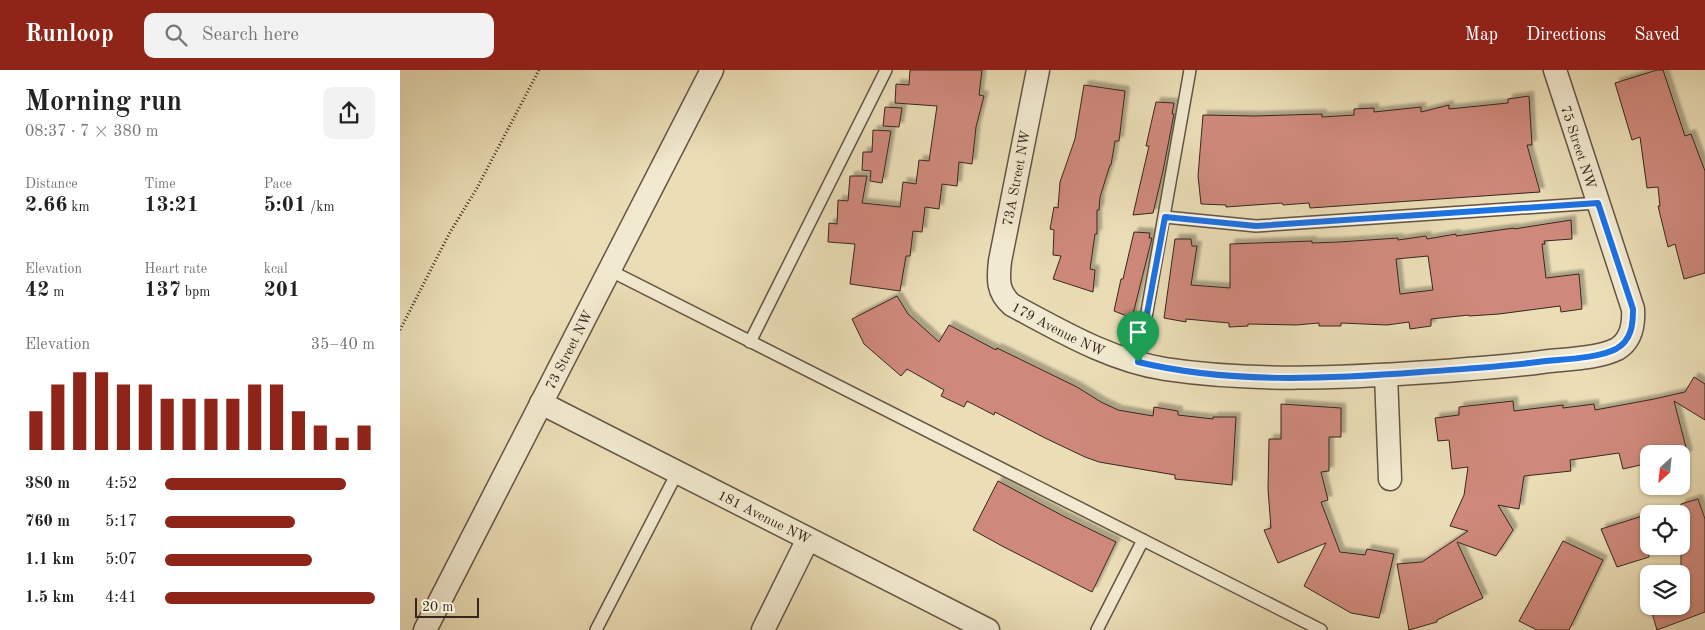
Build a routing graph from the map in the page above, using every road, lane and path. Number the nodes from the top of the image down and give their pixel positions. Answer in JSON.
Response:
{"nodes":[{"id":1,"x":539,"y":70,"type":"edge"},
{"id":2,"x":712,"y":70,"type":"edge"},
{"id":3,"x":886,"y":70,"type":"edge"},
{"id":4,"x":1038,"y":70,"type":"edge"},
{"id":5,"x":1190,"y":70,"type":"edge"},
{"id":6,"x":1555,"y":70,"type":"edge"},
{"id":7,"x":1598,"y":203,"type":"junction"},
{"id":8,"x":1165,"y":217,"type":"junction"},
{"id":9,"x":609,"y":270,"type":"junction"},
{"id":10,"x":999,"y":287,"type":"joint"},
{"id":11,"x":400,"y":330,"type":"edge"},
{"id":12,"x":1628,"y":338,"type":"joint"},
{"id":13,"x":750,"y":342,"type":"junction"},
{"id":14,"x":1138,"y":362,"type":"junction"},
{"id":15,"x":1386,"y":375,"type":"junction"},
{"id":16,"x":541,"y":404,"type":"junction"},
{"id":17,"x":677,"y":473,"type":"junction"},
{"id":18,"x":1390,"y":479,"type":"dead end"},
{"id":19,"x":808,"y":539,"type":"junction"},
{"id":20,"x":1143,"y":540,"type":"junction"},
{"id":21,"x":425,"y":630,"type":"edge"},
{"id":22,"x":596,"y":630,"type":"edge"},
{"id":23,"x":762,"y":630,"type":"edge"},
{"id":24,"x":988,"y":630,"type":"edge"},
{"id":25,"x":1097,"y":630,"type":"edge"},
{"id":26,"x":1321,"y":630,"type":"edge"}],
"edges":[{"from":1,"to":11,"type":"path"},
{"from":2,"to":9,"type":"street","name":"73 Street NW"},
{"from":3,"to":13,"type":"lane"},
{"from":4,"to":10,"type":"street","name":"73A Street NW"},
{"from":5,"to":8,"type":"lane"},
{"from":6,"to":7,"type":"street","name":"75 Street NW"},
{"from":7,"to":8,"type":"lane"},
{"from":7,"to":12,"type":"street","name":"75 Street NW"},
{"from":8,"to":14,"type":"lane"},
{"from":9,"to":13,"type":"lane"},
{"from":9,"to":16,"type":"street","name":"73 Street NW"},
{"from":10,"to":14,"type":"street","name":"179 Avenue NW"},
{"from":12,"to":15,"type":"street","name":"179 Avenue NW"},
{"from":13,"to":20,"type":"lane"},
{"from":14,"to":15,"type":"street","name":"179 Avenue NW"},
{"from":15,"to":18,"type":"street"},
{"from":16,"to":17,"type":"street","name":"181 Avenue NW"},
{"from":16,"to":21,"type":"street","name":"73 Street NW"},
{"from":17,"to":19,"type":"street","name":"181 Avenue NW"},
{"from":17,"to":22,"type":"lane"},
{"from":19,"to":23,"type":"street"},
{"from":19,"to":24,"type":"street","name":"181 Avenue NW"},
{"from":20,"to":25,"type":"lane"},
{"from":20,"to":26,"type":"lane"}]}
